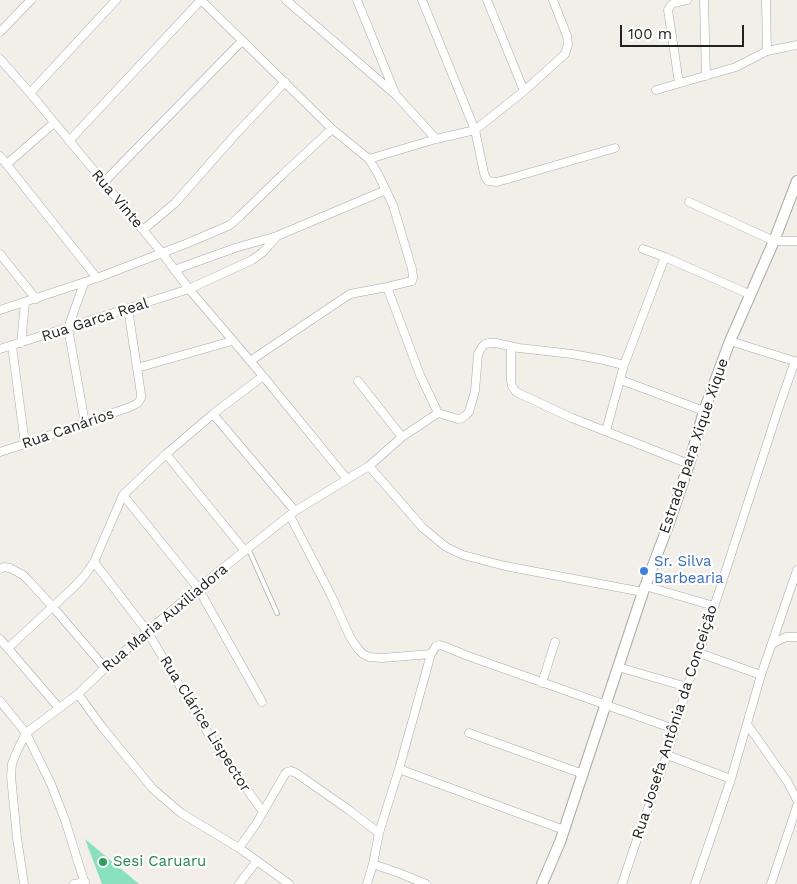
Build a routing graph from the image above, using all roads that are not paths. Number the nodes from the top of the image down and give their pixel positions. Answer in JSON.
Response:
{"nodes":[{"id":1,"x":31,"y":0,"type":"edge"},
{"id":2,"x":116,"y":0,"type":"edge"},
{"id":3,"x":357,"y":0,"type":"edge"},
{"id":4,"x":422,"y":0,"type":"edge"},
{"id":5,"x":487,"y":0,"type":"edge"},
{"id":6,"x":553,"y":0,"type":"edge"},
{"id":7,"x":687,"y":0,"type":"edge"},
{"id":8,"x":704,"y":0,"type":"edge"},
{"id":9,"x":766,"y":0,"type":"edge"},
{"id":10,"x":288,"y":1,"type":"edge"},
{"id":11,"x":0,"y":32,"type":"edge"},
{"id":12,"x":242,"y":41,"type":"junction"},
{"id":13,"x":797,"y":45,"type":"edge"},
{"id":14,"x":766,"y":51,"type":"junction"},
{"id":15,"x":0,"y":59,"type":"edge"},
{"id":16,"x":706,"y":76,"type":"junction"},
{"id":17,"x":284,"y":82,"type":"junction"},
{"id":18,"x":679,"y":83,"type":"junction"},
{"id":19,"x":656,"y":90,"type":"dead end"},
{"id":20,"x":524,"y":91,"type":"junction"},
{"id":21,"x":30,"y":93,"type":"junction"},
{"id":22,"x":396,"y":95,"type":"junction"},
{"id":23,"x":54,"y":122,"type":"junction"},
{"id":24,"x":332,"y":129,"type":"junction"},
{"id":25,"x":475,"y":130,"type":"junction"},
{"id":26,"x":436,"y":139,"type":"junction"},
{"id":27,"x":68,"y":141,"type":"junction"},
{"id":28,"x":614,"y":148,"type":"dead end"},
{"id":29,"x":0,"y":156,"type":"edge"},
{"id":30,"x":370,"y":159,"type":"junction"},
{"id":31,"x":7,"y":164,"type":"junction"},
{"id":32,"x":797,"y":182,"type":"edge"},
{"id":33,"x":103,"y":183,"type":"junction"},
{"id":34,"x":386,"y":190,"type":"junction"},
{"id":35,"x":689,"y":202,"type":"dead end"},
{"id":36,"x":143,"y":230,"type":"junction"},
{"id":37,"x":277,"y":236,"type":"junction"},
{"id":38,"x":774,"y":241,"type":"junction"},
{"id":39,"x":797,"y":241,"type":"edge"},
{"id":40,"x":643,"y":249,"type":"dead end"},
{"id":41,"x":162,"y":253,"type":"junction"},
{"id":42,"x":0,"y":254,"type":"edge"},
{"id":43,"x":665,"y":257,"type":"junction"},
{"id":44,"x":174,"y":270,"type":"junction"},
{"id":45,"x":98,"y":278,"type":"junction"},
{"id":46,"x":84,"y":282,"type":"junction"},
{"id":47,"x":387,"y":287,"type":"junction"},
{"id":48,"x":190,"y":289,"type":"junction"},
{"id":49,"x":751,"y":296,"type":"junction"},
{"id":50,"x":36,"y":299,"type":"junction"},
{"id":51,"x":25,"y":303,"type":"junction"},
{"id":52,"x":128,"y":309,"type":"junction"},
{"id":53,"x":0,"y":310,"type":"edge"},
{"id":54,"x":68,"y":328,"type":"junction"},
{"id":55,"x":232,"y":341,"type":"junction"},
{"id":56,"x":730,"y":341,"type":"junction"},
{"id":57,"x":21,"y":343,"type":"junction"},
{"id":58,"x":12,"y":346,"type":"junction"},
{"id":59,"x":511,"y":347,"type":"junction"},
{"id":60,"x":0,"y":349,"type":"edge"},
{"id":61,"x":796,"y":361,"type":"edge"},
{"id":62,"x":250,"y":362,"type":"junction"},
{"id":63,"x":624,"y":365,"type":"junction"},
{"id":64,"x":137,"y":368,"type":"junction"},
{"id":65,"x":263,"y":376,"type":"junction"},
{"id":66,"x":620,"y":380,"type":"junction"},
{"id":67,"x":358,"y":381,"type":"dead end"},
{"id":68,"x":704,"y":411,"type":"junction"},
{"id":69,"x":438,"y":413,"type":"junction"},
{"id":70,"x":213,"y":414,"type":"junction"},
{"id":71,"x":85,"y":423,"type":"junction"},
{"id":72,"x":606,"y":431,"type":"junction"},
{"id":73,"x":402,"y":437,"type":"junction"},
{"id":74,"x":25,"y":444,"type":"junction"},
{"id":75,"x":0,"y":452,"type":"edge"},
{"id":76,"x":166,"y":454,"type":"junction"},
{"id":77,"x":689,"y":464,"type":"junction"},
{"id":78,"x":369,"y":466,"type":"junction"},
{"id":79,"x":347,"y":480,"type":"junction"},
{"id":80,"x":123,"y":495,"type":"junction"},
{"id":81,"x":293,"y":513,"type":"junction"},
{"id":82,"x":247,"y":550,"type":"junction"},
{"id":83,"x":94,"y":562,"type":"junction"},
{"id":84,"x":0,"y":569,"type":"edge"},
{"id":85,"x":797,"y":570,"type":"edge"},
{"id":86,"x":198,"y":588,"type":"junction"},
{"id":87,"x":644,"y":589,"type":"junction"},
{"id":88,"x":52,"y":606,"type":"junction"},
{"id":89,"x":714,"y":606,"type":"junction"},
{"id":90,"x":278,"y":613,"type":"dead end"},
{"id":91,"x":147,"y":631,"type":"junction"},
{"id":92,"x":797,"y":637,"type":"edge"},
{"id":93,"x":0,"y":639,"type":"edge"},
{"id":94,"x":555,"y":642,"type":"dead end"},
{"id":95,"x":772,"y":644,"type":"junction"},
{"id":96,"x":8,"y":648,"type":"junction"},
{"id":97,"x":699,"y":653,"type":"junction"},
{"id":98,"x":431,"y":654,"type":"junction"},
{"id":99,"x":618,"y":667,"type":"junction"},
{"id":100,"x":105,"y":668,"type":"junction"},
{"id":101,"x":761,"y":675,"type":"junction"},
{"id":102,"x":542,"y":683,"type":"junction"},
{"id":103,"x":687,"y":687,"type":"junction"},
{"id":104,"x":78,"y":694,"type":"junction"},
{"id":105,"x":0,"y":701,"type":"edge"},
{"id":106,"x":262,"y":702,"type":"dead end"},
{"id":107,"x":605,"y":705,"type":"junction"},
{"id":108,"x":59,"y":708,"type":"junction"},
{"id":109,"x":747,"y":724,"type":"junction"},
{"id":110,"x":674,"y":729,"type":"junction"},
{"id":111,"x":26,"y":733,"type":"junction"},
{"id":112,"x":470,"y":733,"type":"dead end"},
{"id":113,"x":667,"y":755,"type":"junction"},
{"id":114,"x":398,"y":769,"type":"junction"},
{"id":115,"x":583,"y":774,"type":"junction"},
{"id":116,"x":731,"y":779,"type":"junction"},
{"id":117,"x":797,"y":800,"type":"edge"},
{"id":118,"x":263,"y":812,"type":"junction"},
{"id":119,"x":796,"y":813,"type":"edge"},
{"id":120,"x":564,"y":830,"type":"junction"},
{"id":121,"x":379,"y":833,"type":"junction"},
{"id":122,"x":239,"y":848,"type":"junction"},
{"id":123,"x":256,"y":862,"type":"junction"},
{"id":124,"x":373,"y":864,"type":"junction"},
{"id":125,"x":85,"y":883,"type":"edge"},
{"id":126,"x":24,"y":884,"type":"edge"},
{"id":127,"x":74,"y":884,"type":"edge"},
{"id":128,"x":239,"y":884,"type":"edge"},
{"id":129,"x":289,"y":884,"type":"edge"},
{"id":130,"x":367,"y":884,"type":"edge"},
{"id":131,"x":422,"y":884,"type":"edge"},
{"id":132,"x":542,"y":884,"type":"edge"},
{"id":133,"x":622,"y":884,"type":"edge"},
{"id":134,"x":695,"y":884,"type":"edge"},
{"id":135,"x":771,"y":884,"type":"edge"}],
"edges":[{"from":1,"to":11,"type":"street"},
{"from":2,"to":21,"type":"street"},
{"from":3,"to":22,"type":"street"},
{"from":4,"to":25,"type":"street"},
{"from":5,"to":20,"type":"street"},
{"from":6,"to":20,"type":"street"},
{"from":7,"to":18,"type":"street"},
{"from":8,"to":16,"type":"street"},
{"from":9,"to":14,"type":"street"},
{"from":10,"to":22,"type":"street"},
{"from":12,"to":17,"type":"street"},
{"from":12,"to":27,"type":"street"},
{"from":12,"to":33,"type":"street"},
{"from":13,"to":14,"type":"street"},
{"from":14,"to":16,"type":"street"},
{"from":15,"to":21,"type":"street","name":"Rua Vinte"},
{"from":16,"to":18,"type":"street"},
{"from":17,"to":24,"type":"street"},
{"from":17,"to":36,"type":"street"},
{"from":18,"to":19,"type":"street"},
{"from":20,"to":25,"type":"street"},
{"from":21,"to":23,"type":"street","name":"Rua Vinte"},
{"from":22,"to":26,"type":"street"},
{"from":23,"to":27,"type":"street","name":"Rua Vinte"},
{"from":23,"to":31,"type":"street"},
{"from":24,"to":30,"type":"street"},
{"from":24,"to":41,"type":"street"},
{"from":25,"to":26,"type":"street"},
{"from":25,"to":28,"type":"street"},
{"from":26,"to":30,"type":"street"},
{"from":27,"to":33,"type":"street","name":"Rua Vinte"},
{"from":29,"to":31,"type":"street"},
{"from":30,"to":34,"type":"street"},
{"from":31,"to":45,"type":"street"},
{"from":32,"to":38,"type":"street","name":"Estrada para Xique Xique"},
{"from":33,"to":36,"type":"street","name":"Rua Vinte"},
{"from":34,"to":37,"type":"street"},
{"from":34,"to":47,"type":"street"},
{"from":35,"to":38,"type":"street"},
{"from":36,"to":41,"type":"street","name":"Rua Vinte"},
{"from":37,"to":44,"type":"street"},
{"from":37,"to":48,"type":"street","name":"Rua Garca Real"},
{"from":38,"to":39,"type":"street"},
{"from":38,"to":49,"type":"street","name":"Estrada para Xique Xique"},
{"from":40,"to":43,"type":"street"},
{"from":41,"to":44,"type":"street","name":"Rua Vinte"},
{"from":41,"to":45,"type":"street"},
{"from":42,"to":50,"type":"street"},
{"from":43,"to":49,"type":"street"},
{"from":43,"to":63,"type":"street"},
{"from":44,"to":48,"type":"street","name":"Rua Vinte"},
{"from":45,"to":46,"type":"street"},
{"from":46,"to":50,"type":"street"},
{"from":46,"to":54,"type":"street"},
{"from":47,"to":62,"type":"street"},
{"from":47,"to":69,"type":"street"},
{"from":48,"to":52,"type":"street","name":"Rua Garca Real"},
{"from":48,"to":55,"type":"street","name":"Rua Vinte"},
{"from":49,"to":56,"type":"street","name":"Estrada para Xique Xique"},
{"from":50,"to":51,"type":"street"},
{"from":51,"to":53,"type":"street"},
{"from":51,"to":57,"type":"street"},
{"from":52,"to":54,"type":"street","name":"Rua Garca Real"},
{"from":52,"to":64,"type":"street"},
{"from":54,"to":57,"type":"street","name":"Rua Garca Real"},
{"from":54,"to":71,"type":"street"},
{"from":55,"to":62,"type":"street","name":"Rua Vinte"},
{"from":55,"to":64,"type":"street"},
{"from":56,"to":61,"type":"street"},
{"from":56,"to":68,"type":"street","name":"Estrada para Xique Xique"},
{"from":57,"to":58,"type":"street","name":"Rua Garca Real"},
{"from":58,"to":60,"type":"street","name":"Rua Garca Real"},
{"from":58,"to":74,"type":"street"},
{"from":59,"to":63,"type":"street"},
{"from":59,"to":69,"type":"street"},
{"from":59,"to":72,"type":"street"},
{"from":61,"to":89,"type":"street","name":"Rua Josefa Antônia da Conceição"},
{"from":62,"to":65,"type":"street","name":"Rua Vinte"},
{"from":63,"to":66,"type":"street"},
{"from":64,"to":71,"type":"street","name":"Rua Canários"},
{"from":65,"to":70,"type":"street"},
{"from":65,"to":79,"type":"street","name":"Rua Vinte"},
{"from":66,"to":68,"type":"street"},
{"from":66,"to":72,"type":"street"},
{"from":67,"to":73,"type":"street"},
{"from":68,"to":77,"type":"street","name":"Estrada para Xique Xique"},
{"from":69,"to":73,"type":"street","name":"Rua Maria Auxiliadora"},
{"from":70,"to":76,"type":"street"},
{"from":70,"to":81,"type":"street"},
{"from":71,"to":74,"type":"street","name":"Rua Canários"},
{"from":72,"to":77,"type":"street"},
{"from":73,"to":78,"type":"street","name":"Rua Maria Auxiliadora"},
{"from":74,"to":75,"type":"street","name":"Rua Canários"},
{"from":76,"to":80,"type":"street"},
{"from":76,"to":82,"type":"street"},
{"from":77,"to":87,"type":"street","name":"Estrada para Xique Xique"},
{"from":78,"to":79,"type":"street","name":"Rua Maria Auxiliadora"},
{"from":78,"to":87,"type":"street"},
{"from":79,"to":81,"type":"street","name":"Rua Maria Auxiliadora"},
{"from":80,"to":83,"type":"street"},
{"from":80,"to":86,"type":"street"},
{"from":81,"to":82,"type":"street","name":"Rua Maria Auxiliadora"},
{"from":81,"to":98,"type":"street"},
{"from":82,"to":86,"type":"street","name":"Rua Maria Auxiliadora"},
{"from":82,"to":90,"type":"lane"},
{"from":83,"to":88,"type":"street"},
{"from":83,"to":91,"type":"street","name":"Rua Clárice Lispector"},
{"from":84,"to":88,"type":"street"},
{"from":85,"to":95,"type":"street"},
{"from":86,"to":91,"type":"street","name":"Rua Maria Auxiliadora"},
{"from":86,"to":106,"type":"street"},
{"from":87,"to":89,"type":"street"},
{"from":87,"to":99,"type":"street","name":"Estrada para Xique Xique"},
{"from":88,"to":96,"type":"street"},
{"from":88,"to":100,"type":"street"},
{"from":89,"to":97,"type":"street","name":"Rua Josefa Antônia da Conceição"},
{"from":91,"to":100,"type":"street","name":"Rua Maria Auxiliadora"},
{"from":91,"to":118,"type":"street","name":"Rua Clárice Lispector"},
{"from":92,"to":95,"type":"street"},
{"from":93,"to":96,"type":"street"},
{"from":94,"to":102,"type":"street"},
{"from":95,"to":101,"type":"street"},
{"from":96,"to":108,"type":"street"},
{"from":97,"to":101,"type":"street"},
{"from":97,"to":103,"type":"street","name":"Rua Josefa Antônia da Conceição"},
{"from":98,"to":102,"type":"street"},
{"from":98,"to":114,"type":"street"},
{"from":99,"to":103,"type":"street"},
{"from":99,"to":107,"type":"street","name":"Estrada para Xique Xique"},
{"from":100,"to":104,"type":"street","name":"Rua Maria Auxiliadora"},
{"from":101,"to":109,"type":"street"},
{"from":102,"to":107,"type":"street"},
{"from":103,"to":110,"type":"street","name":"Rua Josefa Antônia da Conceição"},
{"from":104,"to":108,"type":"street","name":"Rua Maria Auxiliadora"},
{"from":104,"to":122,"type":"street"},
{"from":105,"to":111,"type":"street"},
{"from":107,"to":110,"type":"street"},
{"from":107,"to":115,"type":"street","name":"Estrada para Xique Xique"},
{"from":108,"to":111,"type":"street","name":"Rua Maria Auxiliadora"},
{"from":109,"to":116,"type":"street"},
{"from":109,"to":117,"type":"street"},
{"from":110,"to":113,"type":"street","name":"Rua Josefa Antônia da Conceição"},
{"from":111,"to":125,"type":"street"},
{"from":111,"to":126,"type":"street"},
{"from":112,"to":115,"type":"street"},
{"from":113,"to":116,"type":"street"},
{"from":113,"to":133,"type":"street","name":"Rua Josefa Antônia da Conceição"},
{"from":114,"to":120,"type":"street"},
{"from":114,"to":121,"type":"street"},
{"from":115,"to":120,"type":"street","name":"Estrada para Xique Xique"},
{"from":116,"to":134,"type":"street"},
{"from":118,"to":121,"type":"street"},
{"from":118,"to":122,"type":"street"},
{"from":119,"to":135,"type":"street"},
{"from":120,"to":132,"type":"street","name":"Estrada para Xique Xique"},
{"from":121,"to":124,"type":"street"},
{"from":122,"to":123,"type":"street"},
{"from":123,"to":128,"type":"street"},
{"from":123,"to":129,"type":"street"},
{"from":124,"to":130,"type":"street"},
{"from":124,"to":131,"type":"street"},
{"from":125,"to":127,"type":"street"}]}
